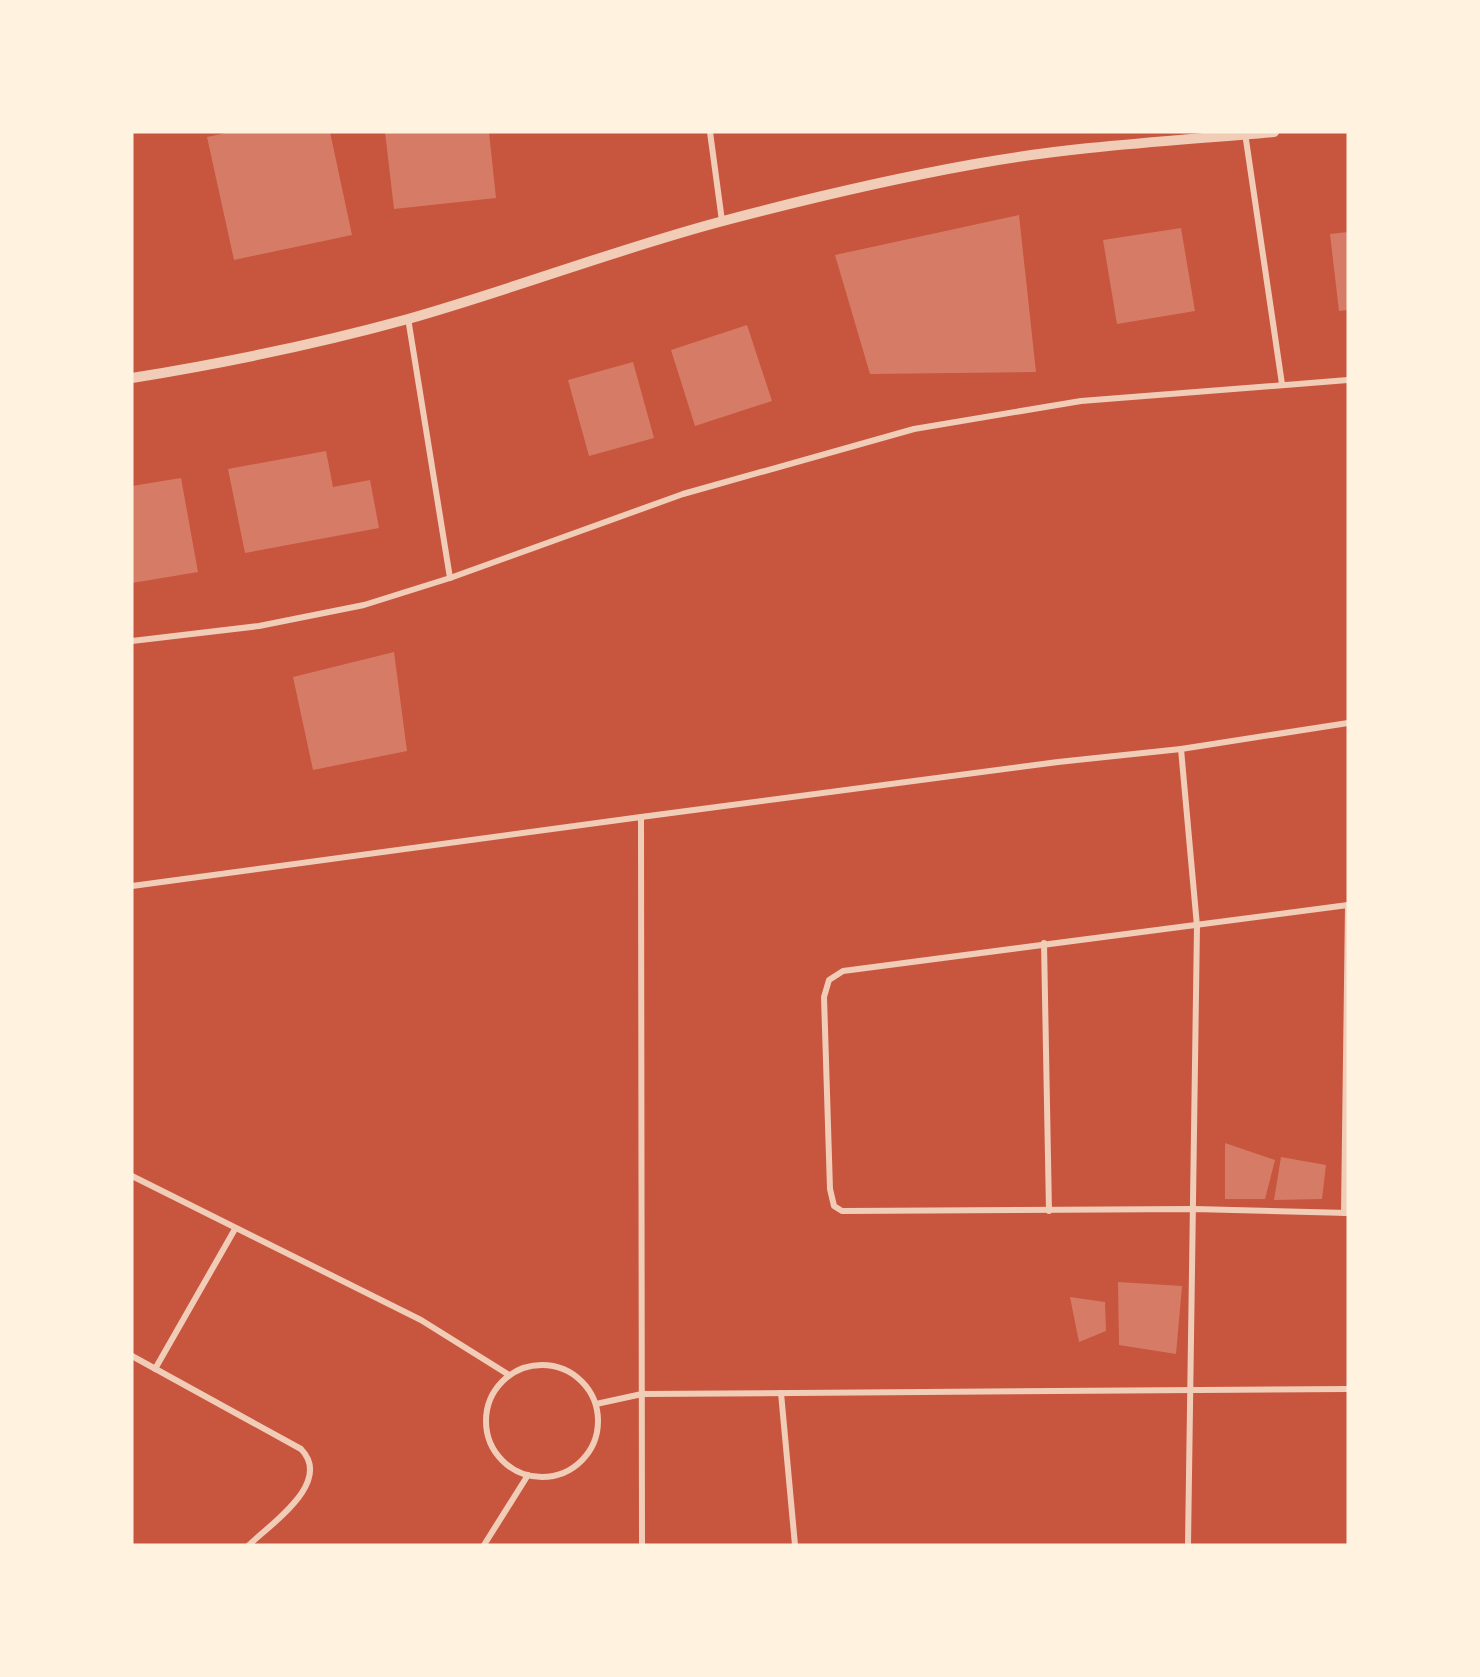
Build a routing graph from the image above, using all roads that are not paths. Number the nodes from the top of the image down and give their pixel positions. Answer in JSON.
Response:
{"nodes":[{"id":1,"x":710,"y":132,"type":"edge"},
{"id":2,"x":1274,"y":132,"type":"edge"},
{"id":3,"x":1245,"y":133,"type":"edge"},
{"id":4,"x":722,"y":221,"type":"junction"},
{"id":5,"x":408,"y":318,"type":"junction"},
{"id":6,"x":132,"y":378,"type":"edge"},
{"id":7,"x":1348,"y":380,"type":"edge"},
{"id":8,"x":1282,"y":384,"type":"junction"},
{"id":9,"x":450,"y":578,"type":"junction"},
{"id":10,"x":132,"y":641,"type":"edge"},
{"id":11,"x":1348,"y":723,"type":"edge"},
{"id":12,"x":1181,"y":749,"type":"junction"},
{"id":13,"x":640,"y":817,"type":"junction"},
{"id":14,"x":132,"y":886,"type":"edge"},
{"id":15,"x":1348,"y":905,"type":"edge"},
{"id":16,"x":1197,"y":926,"type":"junction"},
{"id":17,"x":1044,"y":943,"type":"junction"},
{"id":18,"x":132,"y":1176,"type":"edge"},
{"id":19,"x":1194,"y":1209,"type":"junction"},
{"id":20,"x":1049,"y":1211,"type":"junction"},
{"id":21,"x":1346,"y":1213,"type":"edge"},
{"id":22,"x":235,"y":1229,"type":"junction"},
{"id":23,"x":132,"y":1356,"type":"edge"},
{"id":24,"x":155,"y":1369,"type":"junction"},
{"id":25,"x":509,"y":1375,"type":"junction"},
{"id":26,"x":1191,"y":1388,"type":"junction"},
{"id":27,"x":1348,"y":1389,"type":"edge"},
{"id":28,"x":781,"y":1393,"type":"junction"},
{"id":29,"x":642,"y":1394,"type":"junction"},
{"id":30,"x":596,"y":1404,"type":"junction"},
{"id":31,"x":528,"y":1475,"type":"junction"},
{"id":32,"x":249,"y":1545,"type":"edge"},
{"id":33,"x":484,"y":1545,"type":"edge"},
{"id":34,"x":642,"y":1545,"type":"edge"},
{"id":35,"x":795,"y":1545,"type":"edge"},
{"id":36,"x":1188,"y":1545,"type":"edge"}],
"edges":[{"from":1,"to":4,"type":"street"},
{"from":2,"to":3,"type":"street"},
{"from":3,"to":4,"type":"street"},
{"from":3,"to":8,"type":"street"},
{"from":4,"to":5,"type":"street"},
{"from":5,"to":6,"type":"street"},
{"from":5,"to":9,"type":"street"},
{"from":7,"to":8,"type":"street"},
{"from":8,"to":9,"type":"street"},
{"from":9,"to":10,"type":"street"},
{"from":11,"to":12,"type":"street"},
{"from":12,"to":13,"type":"street"},
{"from":12,"to":16,"type":"street"},
{"from":13,"to":14,"type":"street"},
{"from":13,"to":29,"type":"street"},
{"from":15,"to":16,"type":"street"},
{"from":15,"to":21,"type":"street"},
{"from":16,"to":17,"type":"street"},
{"from":16,"to":19,"type":"street"},
{"from":17,"to":20,"type":"street"},
{"from":17,"to":20,"type":"street"},
{"from":18,"to":22,"type":"street"},
{"from":19,"to":20,"type":"street"},
{"from":19,"to":21,"type":"street"},
{"from":19,"to":26,"type":"street"},
{"from":22,"to":24,"type":"street"},
{"from":22,"to":25,"type":"street"},
{"from":23,"to":24,"type":"street"},
{"from":24,"to":32,"type":"street"},
{"from":25,"to":30,"type":"street"},
{"from":25,"to":31,"type":"street"},
{"from":26,"to":27,"type":"street"},
{"from":26,"to":28,"type":"street"},
{"from":26,"to":36,"type":"street"},
{"from":28,"to":29,"type":"street"},
{"from":28,"to":35,"type":"street"},
{"from":29,"to":30,"type":"street"},
{"from":29,"to":34,"type":"street"},
{"from":30,"to":31,"type":"street"},
{"from":31,"to":33,"type":"street"}]}
